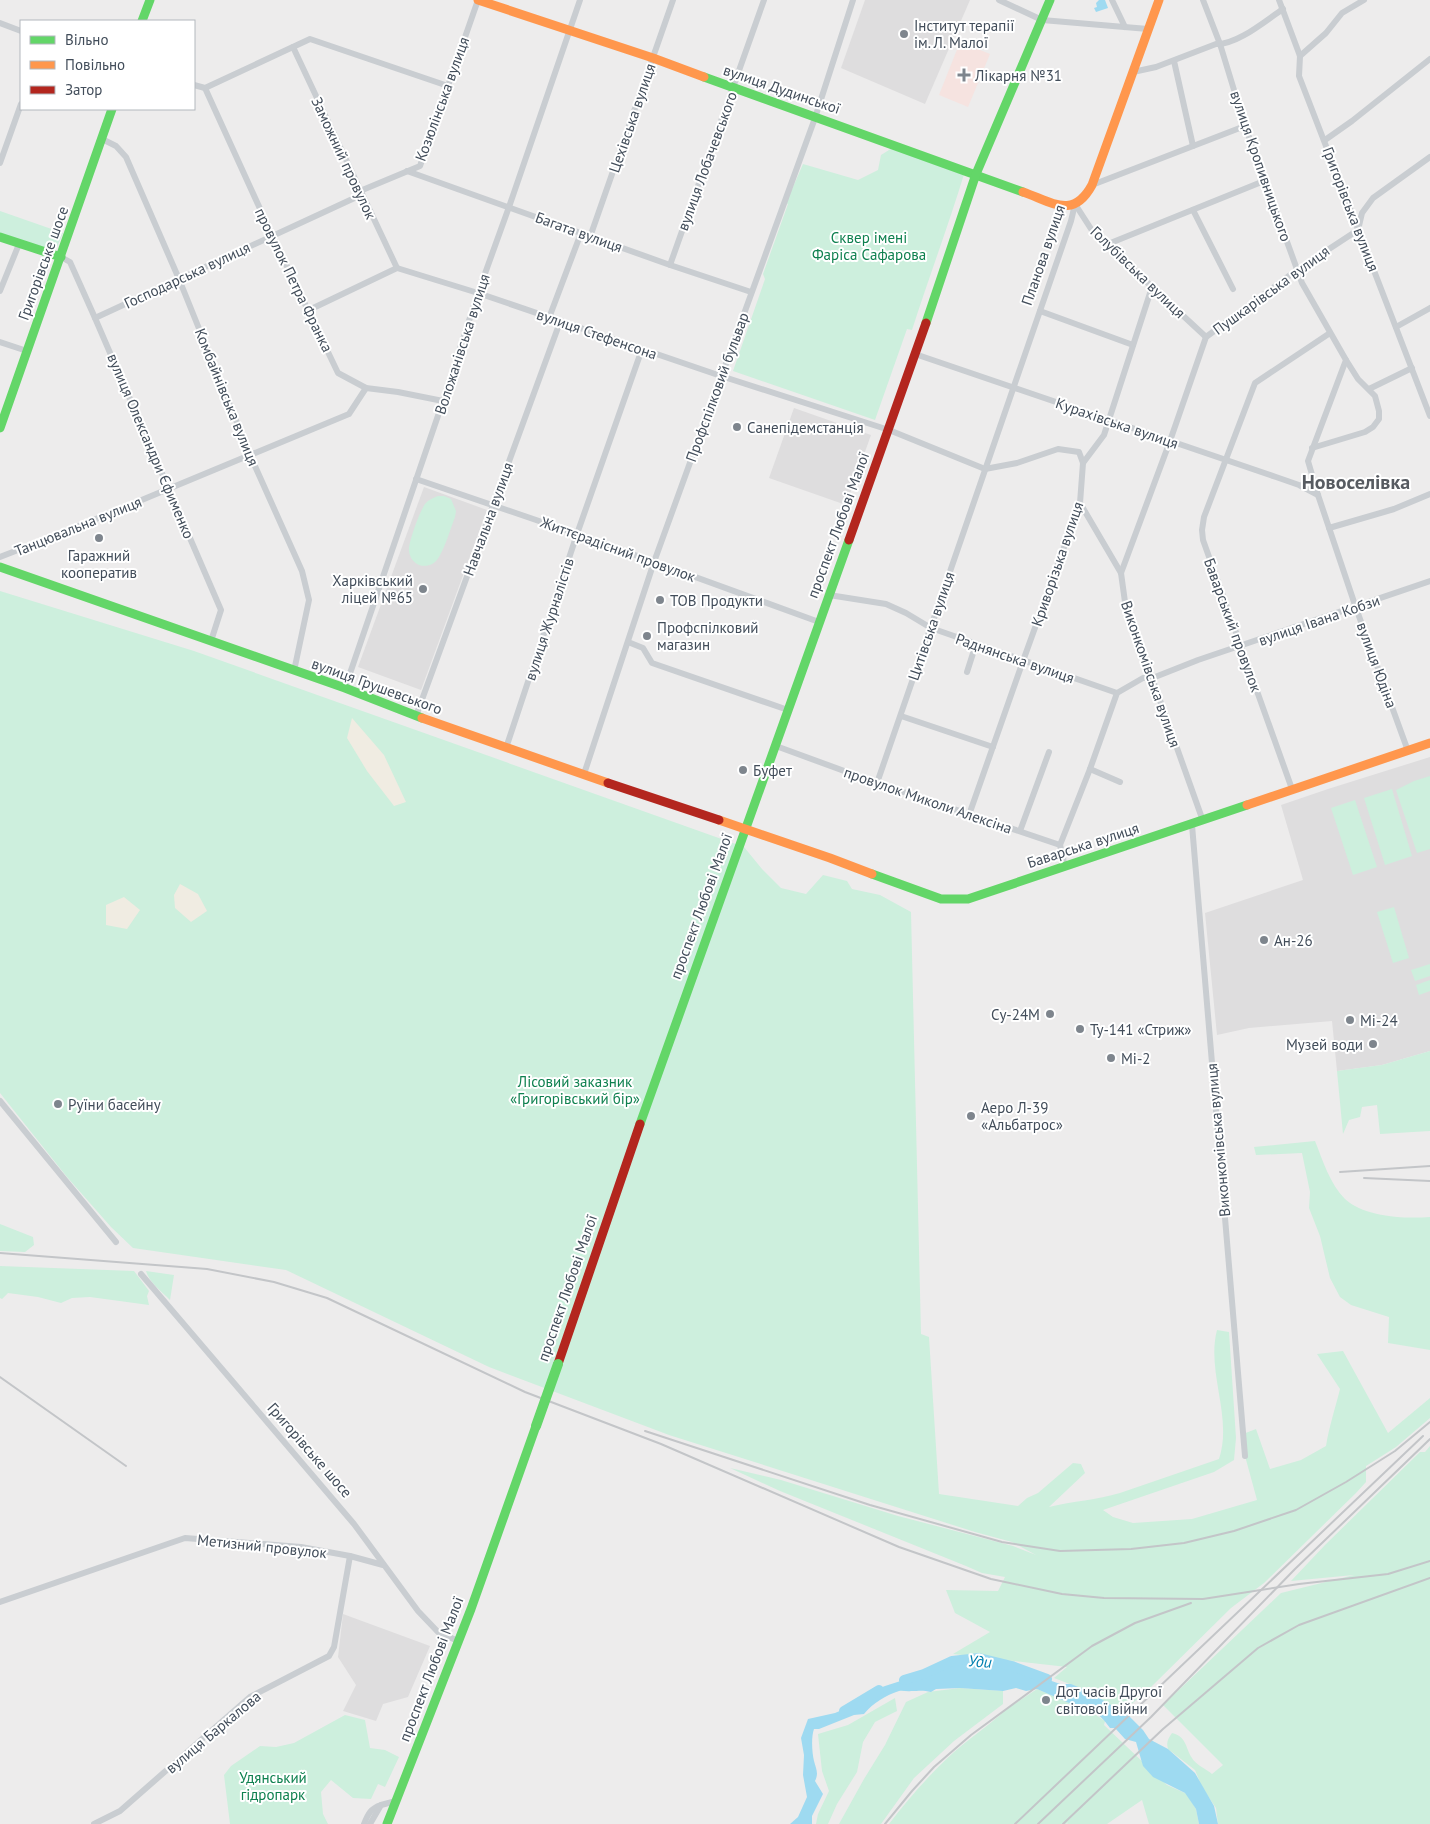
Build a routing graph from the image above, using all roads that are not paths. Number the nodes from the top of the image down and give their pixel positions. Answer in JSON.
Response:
{"nodes":[{"id":1,"x":150,"y":0,"type":"edge"},
{"id":2,"x":478,"y":0,"type":"edge"},
{"id":3,"x":580,"y":0,"type":"edge"},
{"id":4,"x":673,"y":0,"type":"edge"},
{"id":5,"x":764,"y":0,"type":"edge"},
{"id":6,"x":853,"y":0,"type":"edge"},
{"id":7,"x":999,"y":0,"type":"edge"},
{"id":8,"x":1050,"y":0,"type":"edge"},
{"id":9,"x":1112,"y":0,"type":"edge"},
{"id":10,"x":1160,"y":0,"type":"edge"},
{"id":11,"x":1203,"y":0,"type":"edge"},
{"id":12,"x":1279,"y":0,"type":"edge"},
{"id":13,"x":1348,"y":0,"type":"edge"},
{"id":14,"x":1364,"y":0,"type":"edge"},
{"id":15,"x":1352,"y":8,"type":"junction"},
{"id":16,"x":1283,"y":9,"type":"junction"},
{"id":17,"x":142,"y":20,"type":"edge"},
{"id":18,"x":1042,"y":20,"type":"junction"},
{"id":19,"x":0,"y":23,"type":"edge"},
{"id":20,"x":1125,"y":27,"type":"junction"},
{"id":21,"x":1148,"y":29,"type":"junction"},
{"id":22,"x":570,"y":30,"type":"junction"},
{"id":23,"x":20,"y":31,"type":"edge"},
{"id":24,"x":1220,"y":44,"type":"junction"},
{"id":25,"x":293,"y":47,"type":"junction"},
{"id":26,"x":1300,"y":56,"type":"junction"},
{"id":27,"x":653,"y":58,"type":"junction"},
{"id":28,"x":1430,"y":58,"type":"edge"},
{"id":29,"x":1174,"y":61,"type":"junction"},
{"id":30,"x":1134,"y":72,"type":"junction"},
{"id":31,"x":195,"y":85,"type":"edge"},
{"id":32,"x":448,"y":86,"type":"junction"},
{"id":33,"x":205,"y":88,"type":"junction"},
{"id":34,"x":732,"y":88,"type":"junction"},
{"id":35,"x":20,"y":107,"type":"edge"},
{"id":36,"x":112,"y":110,"type":"edge"},
{"id":37,"x":815,"y":118,"type":"junction"},
{"id":38,"x":1246,"y":126,"type":"junction"},
{"id":39,"x":102,"y":139,"type":"junction"},
{"id":40,"x":1325,"y":140,"type":"junction"},
{"id":41,"x":1193,"y":146,"type":"junction"},
{"id":42,"x":1430,"y":157,"type":"edge"},
{"id":43,"x":0,"y":163,"type":"edge"},
{"id":44,"x":407,"y":171,"type":"junction"},
{"id":45,"x":976,"y":174,"type":"junction"},
{"id":46,"x":1264,"y":181,"type":"junction"},
{"id":47,"x":1092,"y":185,"type":"junction"},
{"id":48,"x":360,"y":193,"type":"junction"},
{"id":49,"x":1075,"y":204,"type":"junction"},
{"id":50,"x":509,"y":206,"type":"junction"},
{"id":51,"x":1193,"y":210,"type":"junction"},
{"id":52,"x":1358,"y":230,"type":"junction"},
{"id":53,"x":581,"y":233,"type":"junction"},
{"id":54,"x":272,"y":235,"type":"junction"},
{"id":55,"x":0,"y":237,"type":"edge"},
{"id":56,"x":590,"y":237,"type":"junction"},
{"id":57,"x":19,"y":244,"type":"junction"},
{"id":58,"x":1108,"y":244,"type":"junction"},
{"id":59,"x":62,"y":257,"type":"junction"},
{"id":60,"x":670,"y":265,"type":"junction"},
{"id":61,"x":397,"y":268,"type":"junction"},
{"id":62,"x":1297,"y":270,"type":"junction"},
{"id":63,"x":179,"y":279,"type":"junction"},
{"id":64,"x":1152,"y":287,"type":"junction"},
{"id":65,"x":1233,"y":289,"type":"dead end"},
{"id":66,"x":0,"y":291,"type":"edge"},
{"id":67,"x":750,"y":292,"type":"junction"},
{"id":68,"x":478,"y":293,"type":"junction"},
{"id":69,"x":1430,"y":308,"type":"edge"},
{"id":70,"x":309,"y":310,"type":"junction"},
{"id":71,"x":1040,"y":311,"type":"junction"},
{"id":72,"x":95,"y":318,"type":"junction"},
{"id":73,"x":549,"y":318,"type":"junction"},
{"id":74,"x":560,"y":322,"type":"junction"},
{"id":75,"x":1396,"y":327,"type":"junction"},
{"id":76,"x":1330,"y":333,"type":"junction"},
{"id":77,"x":1206,"y":337,"type":"junction"},
{"id":78,"x":0,"y":342,"type":"edge"},
{"id":79,"x":1132,"y":345,"type":"junction"},
{"id":80,"x":642,"y":349,"type":"junction"},
{"id":81,"x":27,"y":351,"type":"junction"},
{"id":82,"x":915,"y":354,"type":"junction"},
{"id":83,"x":1346,"y":360,"type":"junction"},
{"id":84,"x":1412,"y":368,"type":"junction"},
{"id":85,"x":721,"y":376,"type":"junction"},
{"id":86,"x":366,"y":388,"type":"junction"},
{"id":87,"x":1014,"y":388,"type":"junction"},
{"id":88,"x":1370,"y":389,"type":"junction"},
{"id":89,"x":443,"y":401,"type":"junction"},
{"id":90,"x":1430,"y":413,"type":"edge"},
{"id":91,"x":1108,"y":420,"type":"junction"},
{"id":92,"x":0,"y":428,"type":"edge"},
{"id":93,"x":889,"y":430,"type":"junction"},
{"id":94,"x":1170,"y":441,"type":"junction"},
{"id":95,"x":1312,"y":448,"type":"junction"},
{"id":96,"x":250,"y":454,"type":"junction"},
{"id":97,"x":1226,"y":460,"type":"junction"},
{"id":98,"x":1082,"y":463,"type":"junction"},
{"id":99,"x":986,"y":470,"type":"junction"},
{"id":100,"x":416,"y":479,"type":"junction"},
{"id":101,"x":169,"y":489,"type":"junction"},
{"id":102,"x":1318,"y":494,"type":"junction"},
{"id":103,"x":1430,"y":494,"type":"edge"},
{"id":104,"x":1080,"y":503,"type":"junction"},
{"id":105,"x":493,"y":505,"type":"junction"},
{"id":106,"x":1329,"y":528,"type":"junction"},
{"id":107,"x":577,"y":534,"type":"junction"},
{"id":108,"x":0,"y":556,"type":"edge"},
{"id":109,"x":654,"y":562,"type":"junction"},
{"id":110,"x":0,"y":567,"type":"edge"},
{"id":111,"x":1121,"y":573,"type":"junction"},
{"id":112,"x":1430,"y":581,"type":"edge"},
{"id":113,"x":829,"y":594,"type":"junction"},
{"id":114,"x":1356,"y":608,"type":"junction"},
{"id":115,"x":818,"y":622,"type":"junction"},
{"id":116,"x":931,"y":628,"type":"junction"},
{"id":117,"x":212,"y":641,"type":"junction"},
{"id":118,"x":628,"y":642,"type":"junction"},
{"id":119,"x":976,"y":644,"type":"junction"},
{"id":120,"x":1240,"y":646,"type":"junction"},
{"id":121,"x":1023,"y":661,"type":"junction"},
{"id":122,"x":294,"y":671,"type":"junction"},
{"id":123,"x":967,"y":672,"type":"dead end"},
{"id":124,"x":1151,"y":677,"type":"junction"},
{"id":125,"x":345,"y":688,"type":"junction"},
{"id":126,"x":1117,"y":693,"type":"junction"},
{"id":127,"x":788,"y":710,"type":"junction"},
{"id":128,"x":416,"y":716,"type":"junction"},
{"id":129,"x":901,"y":716,"type":"junction"},
{"id":130,"x":1430,"y":743,"type":"edge"},
{"id":131,"x":776,"y":746,"type":"junction"},
{"id":132,"x":993,"y":747,"type":"junction"},
{"id":133,"x":506,"y":748,"type":"junction"},
{"id":134,"x":1408,"y":751,"type":"junction"},
{"id":135,"x":1049,"y":752,"type":"dead end"},
{"id":136,"x":1090,"y":769,"type":"junction"},
{"id":137,"x":584,"y":774,"type":"junction"},
{"id":138,"x":1120,"y":782,"type":"dead end"},
{"id":139,"x":878,"y":783,"type":"junction"},
{"id":140,"x":1292,"y":789,"type":"junction"},
{"id":141,"x":969,"y":814,"type":"junction"},
{"id":142,"x":1203,"y":821,"type":"junction"},
{"id":143,"x":1192,"y":825,"type":"junction"},
{"id":144,"x":744,"y":830,"type":"junction"},
{"id":145,"x":1020,"y":832,"type":"junction"},
{"id":146,"x":1060,"y":845,"type":"junction"},
{"id":147,"x":1065,"y":867,"type":"junction"},
{"id":148,"x":0,"y":1101,"type":"edge"},
{"id":149,"x":116,"y":1242,"type":"dead end"},
{"id":150,"x":141,"y":1274,"type":"dead end"},
{"id":151,"x":1245,"y":1456,"type":"dead end"},
{"id":152,"x":350,"y":1556,"type":"junction"},
{"id":153,"x":384,"y":1565,"type":"junction"},
{"id":154,"x":0,"y":1602,"type":"edge"},
{"id":155,"x":458,"y":1641,"type":"junction"},
{"id":156,"x":396,"y":1801,"type":"junction"},
{"id":157,"x":381,"y":1805,"type":"junction"},
{"id":158,"x":94,"y":1824,"type":"edge"},
{"id":159,"x":364,"y":1824,"type":"edge"},
{"id":160,"x":370,"y":1824,"type":"edge"},
{"id":161,"x":387,"y":1824,"type":"edge"}],
"edges":[{"from":1,"to":17,"type":"main road"},
{"from":2,"to":22,"type":"main road","name":"вулиця Дудинської"},
{"from":2,"to":32,"type":"street","name":"Козюлінська вулиця"},
{"from":3,"to":22,"type":"street","name":"Воложанівська вулиця"},
{"from":4,"to":27,"type":"street","name":"Цехівська вулиця"},
{"from":5,"to":34,"type":"street","name":"вулиця Лобачевського"},
{"from":6,"to":37,"type":"street","name":"Профспілковий бульвар"},
{"from":7,"to":18,"type":"street"},
{"from":8,"to":18,"type":"main road","name":"проспект Любові Малої"},
{"from":9,"to":20,"type":"street"},
{"from":10,"to":21,"type":"main road","name":"Планова вулиця"},
{"from":11,"to":24,"type":"street","name":"вулиця Кропивницького"},
{"from":12,"to":16,"type":"street","name":"Григорівська вулиця"},
{"from":13,"to":15,"type":"street"},
{"from":14,"to":15,"type":"street"},
{"from":15,"to":26,"type":"street"},
{"from":16,"to":24,"type":"street"},
{"from":16,"to":26,"type":"street","name":"Григорівська вулиця"},
{"from":18,"to":20,"type":"street"},
{"from":18,"to":45,"type":"main road","name":"проспект Любові Малої"},
{"from":19,"to":23,"type":"street"},
{"from":20,"to":21,"type":"street"},
{"from":21,"to":30,"type":"main road","name":"Планова вулиця"},
{"from":22,"to":27,"type":"main road","name":"вулиця Дудинської"},
{"from":22,"to":50,"type":"street","name":"Воложанівська вулиця"},
{"from":24,"to":29,"type":"street"},
{"from":24,"to":38,"type":"street","name":"вулиця Кропивницького"},
{"from":25,"to":32,"type":"street"},
{"from":25,"to":33,"type":"street"},
{"from":25,"to":48,"type":"street","name":"Заможний провулок"},
{"from":26,"to":40,"type":"street","name":"Григорівська вулиця"},
{"from":27,"to":34,"type":"main road","name":"вулиця Дудинської"},
{"from":27,"to":56,"type":"street","name":"Цехівська вулиця"},
{"from":28,"to":40,"type":"street"},
{"from":29,"to":30,"type":"street"},
{"from":29,"to":41,"type":"street"},
{"from":30,"to":47,"type":"main road","name":"Планова вулиця"},
{"from":31,"to":33,"type":"street"},
{"from":32,"to":44,"type":"street","name":"Козюлінська вулиця"},
{"from":33,"to":54,"type":"street","name":"провулок Петра Франка"},
{"from":34,"to":37,"type":"main road","name":"вулиця Дудинської"},
{"from":34,"to":60,"type":"street","name":"вулиця Лобачевського"},
{"from":35,"to":43,"type":"street"},
{"from":36,"to":39,"type":"main road","name":"Григорівське шосе"},
{"from":37,"to":45,"type":"main road","name":"вулиця Дудинської"},
{"from":37,"to":67,"type":"street","name":"Профспілковий бульвар"},
{"from":38,"to":41,"type":"street"},
{"from":38,"to":46,"type":"street","name":"вулиця Кропивницького"},
{"from":39,"to":59,"type":"main road","name":"Григорівське шосе"},
{"from":39,"to":63,"type":"street","name":"Комбайнівська вулиця"},
{"from":40,"to":52,"type":"street","name":"Григорівська вулиця"},
{"from":41,"to":47,"type":"street"},
{"from":42,"to":52,"type":"street"},
{"from":44,"to":48,"type":"street","name":"Козюлінська вулиця"},
{"from":44,"to":50,"type":"street","name":"Багата вулиця"},
{"from":45,"to":49,"type":"main road","name":"вулиця Дудинської"},
{"from":45,"to":82,"type":"main road","name":"проспект Любові Малої"},
{"from":46,"to":51,"type":"street"},
{"from":46,"to":62,"type":"street","name":"вулиця Кропивницького"},
{"from":47,"to":49,"type":"main road","name":"Планова вулиця"},
{"from":48,"to":54,"type":"street","name":"Господарська вулиця"},
{"from":48,"to":61,"type":"street","name":"Заможний провулок"},
{"from":49,"to":58,"type":"street","name":"Голубівська вулиця"},
{"from":49,"to":71,"type":"street","name":"Планова вулиця"},
{"from":50,"to":53,"type":"street","name":"Багата вулиця"},
{"from":50,"to":68,"type":"street","name":"Воложанівська вулиця"},
{"from":51,"to":58,"type":"street"},
{"from":51,"to":65,"type":"street"},
{"from":52,"to":62,"type":"street","name":"Пушкарівська вулиця"},
{"from":52,"to":75,"type":"street","name":"Григорівська вулиця"},
{"from":53,"to":56,"type":"street","name":"Багата вулиця"},
{"from":53,"to":73,"type":"street"},
{"from":54,"to":63,"type":"street","name":"Господарська вулиця"},
{"from":54,"to":70,"type":"street","name":"провулок Петра Франка"},
{"from":55,"to":57,"type":"main road"},
{"from":56,"to":60,"type":"street","name":"Багата вулиця"},
{"from":57,"to":59,"type":"main road"},
{"from":57,"to":66,"type":"street"},
{"from":58,"to":64,"type":"street","name":"Голубівська вулиця"},
{"from":59,"to":72,"type":"street","name":"вулиця Олександри Єфименко"},
{"from":59,"to":81,"type":"main road","name":"Григорівське шосе"},
{"from":60,"to":67,"type":"street","name":"Багата вулиця"},
{"from":61,"to":68,"type":"street","name":"вулиця Стефенсона"},
{"from":61,"to":70,"type":"street"},
{"from":62,"to":76,"type":"street","name":"вулиця Кропивницького"},
{"from":62,"to":77,"type":"street","name":"Пушкарівська вулиця"},
{"from":63,"to":72,"type":"street","name":"Господарська вулиця"},
{"from":63,"to":96,"type":"street","name":"Комбайнівська вулиця"},
{"from":64,"to":77,"type":"street","name":"Голубівська вулиця"},
{"from":64,"to":79,"type":"street"},
{"from":67,"to":85,"type":"street","name":"Профспілковий бульвар"},
{"from":68,"to":73,"type":"street","name":"вулиця Стефенсона"},
{"from":68,"to":89,"type":"street","name":"Воложанівська вулиця"},
{"from":69,"to":75,"type":"street"},
{"from":70,"to":86,"type":"street","name":"провулок Петра Франка"},
{"from":71,"to":79,"type":"street"},
{"from":71,"to":87,"type":"street","name":"Планова вулиця"},
{"from":72,"to":101,"type":"street","name":"вулиця Олександри Єфименко"},
{"from":73,"to":74,"type":"street","name":"вулиця Стефенсона"},
{"from":74,"to":80,"type":"street","name":"вулиця Стефенсона"},
{"from":74,"to":105,"type":"street","name":"Навчальна вулиця"},
{"from":75,"to":84,"type":"street","name":"Григорівська вулиця"},
{"from":76,"to":83,"type":"street","name":"вулиця Кропивницького"},
{"from":76,"to":97,"type":"street","name":"Баварський провулок"},
{"from":77,"to":94,"type":"street","name":"Пушкарівська вулиця"},
{"from":78,"to":81,"type":"street"},
{"from":79,"to":91,"type":"street"},
{"from":80,"to":85,"type":"street","name":"вулиця Стефенсона"},
{"from":80,"to":107,"type":"street","name":"вулиця Журналістів"},
{"from":81,"to":92,"type":"main road","name":"Григорівське шосе"},
{"from":82,"to":87,"type":"street","name":"Курахівська вулиця"},
{"from":82,"to":93,"type":"main road","name":"проспект Любові Малої"},
{"from":83,"to":88,"type":"street","name":"вулиця Кропивницького"},
{"from":83,"to":95,"type":"street"},
{"from":84,"to":88,"type":"street"},
{"from":84,"to":90,"type":"street","name":"Григорівська вулиця"},
{"from":85,"to":93,"type":"street","name":"вулиця Стефенсона"},
{"from":85,"to":109,"type":"street","name":"Профспілковий бульвар"},
{"from":86,"to":89,"type":"street","name":"провулок Петра Франка"},
{"from":86,"to":96,"type":"street","name":"Танцювальна вулиця"},
{"from":87,"to":91,"type":"street","name":"Курахівська вулиця"},
{"from":87,"to":99,"type":"street","name":"Планова вулиця"},
{"from":88,"to":95,"type":"street"},
{"from":89,"to":100,"type":"street","name":"Воложанівська вулиця"},
{"from":91,"to":94,"type":"street","name":"Курахівська вулиця"},
{"from":91,"to":98,"type":"street"},
{"from":93,"to":99,"type":"street","name":"вулиця Стефенсона"},
{"from":93,"to":113,"type":"main road","name":"проспект Любові Малої"},
{"from":94,"to":97,"type":"street","name":"Курахівська вулиця"},
{"from":94,"to":111,"type":"street","name":"Пушкарівська вулиця"},
{"from":95,"to":102,"type":"street"},
{"from":96,"to":101,"type":"street","name":"Танцювальна вулиця"},
{"from":96,"to":122,"type":"street","name":"Комбайнівська вулиця"},
{"from":97,"to":102,"type":"street","name":"Курахівська вулиця"},
{"from":97,"to":120,"type":"street","name":"Баварський провулок"},
{"from":98,"to":99,"type":"street"},
{"from":98,"to":104,"type":"street","name":"Криворізька вулиця"},
{"from":99,"to":116,"type":"street","name":"Цитівська вулиця"},
{"from":100,"to":105,"type":"street","name":"Життєрадісний провулок"},
{"from":100,"to":125,"type":"street","name":"Воложанівська вулиця"},
{"from":101,"to":108,"type":"street","name":"Танцювальна вулиця"},
{"from":101,"to":117,"type":"street","name":"вулиця Олександри Єфименко"},
{"from":102,"to":106,"type":"street","name":"вулиця Юдіна"},
{"from":103,"to":106,"type":"street"},
{"from":104,"to":111,"type":"street","name":"Виконкомівська вулиця"},
{"from":104,"to":121,"type":"street","name":"Криворізька вулиця"},
{"from":105,"to":107,"type":"street","name":"Життєрадісний провулок"},
{"from":105,"to":128,"type":"street","name":"Навчальна вулиця"},
{"from":106,"to":114,"type":"street","name":"вулиця Юдіна"},
{"from":107,"to":109,"type":"street","name":"Життєрадісний провулок"},
{"from":107,"to":133,"type":"street","name":"вулиця Журналістів"},
{"from":109,"to":115,"type":"street","name":"Життєрадісний провулок"},
{"from":109,"to":118,"type":"street","name":"Профспілковий бульвар"},
{"from":110,"to":117,"type":"main road","name":"вулиця Грушевського"},
{"from":111,"to":124,"type":"street","name":"Виконкомівська вулиця"},
{"from":112,"to":114,"type":"street","name":"вулиця Івана Кобзи"},
{"from":113,"to":115,"type":"main road","name":"проспект Любові Малої"},
{"from":113,"to":116,"type":"street","name":"Раднянська вулиця"},
{"from":114,"to":120,"type":"street","name":"вулиця Івана Кобзи"},
{"from":114,"to":134,"type":"street","name":"вулиця Юдіна"},
{"from":115,"to":127,"type":"main road","name":"проспект Любові Малої"},
{"from":116,"to":119,"type":"street","name":"Раднянська вулиця"},
{"from":116,"to":129,"type":"street","name":"Цитівська вулиця"},
{"from":117,"to":122,"type":"main road","name":"вулиця Грушевського"},
{"from":118,"to":127,"type":"street"},
{"from":118,"to":137,"type":"street","name":"Профспілковий бульвар"},
{"from":119,"to":121,"type":"street","name":"Раднянська вулиця"},
{"from":119,"to":123,"type":"street"},
{"from":120,"to":124,"type":"street","name":"вулиця Івана Кобзи"},
{"from":120,"to":140,"type":"street","name":"Баварський провулок"},
{"from":121,"to":126,"type":"street","name":"Раднянська вулиця"},
{"from":121,"to":132,"type":"street","name":"Криворізька вулиця"},
{"from":122,"to":125,"type":"main road","name":"вулиця Грушевського"},
{"from":124,"to":126,"type":"street","name":"вулиця Івана Кобзи"},
{"from":124,"to":142,"type":"street","name":"Виконкомівська вулиця"},
{"from":125,"to":128,"type":"main road","name":"вулиця Грушевського"},
{"from":126,"to":136,"type":"street"},
{"from":127,"to":131,"type":"main road","name":"проспект Любові Малої"},
{"from":128,"to":133,"type":"main road","name":"вулиця Грушевського"},
{"from":129,"to":132,"type":"street"},
{"from":129,"to":139,"type":"street","name":"Цитівська вулиця"},
{"from":130,"to":134,"type":"main road","name":"Баварська вулиця"},
{"from":131,"to":139,"type":"street","name":"провулок Миколи Алексіна"},
{"from":131,"to":144,"type":"main road","name":"проспект Любові Малої"},
{"from":132,"to":141,"type":"street","name":"Криворізька вулиця"},
{"from":133,"to":137,"type":"main road","name":"вулиця Грушевського"},
{"from":134,"to":140,"type":"main road","name":"Баварська вулиця"},
{"from":135,"to":145,"type":"street"},
{"from":136,"to":138,"type":"street"},
{"from":136,"to":146,"type":"street"},
{"from":137,"to":144,"type":"main road","name":"вулиця Грушевського"},
{"from":139,"to":141,"type":"street","name":"провулок Миколи Алексіна"},
{"from":140,"to":142,"type":"main road","name":"Баварська вулиця"},
{"from":141,"to":145,"type":"street","name":"провулок Миколи Алексіна"},
{"from":142,"to":143,"type":"main road","name":"Баварська вулиця"},
{"from":143,"to":147,"type":"main road","name":"Баварська вулиця"},
{"from":143,"to":151,"type":"street","name":"Виконкомівська вулиця"},
{"from":144,"to":147,"type":"main road","name":"Баварська вулиця"},
{"from":144,"to":155,"type":"main road","name":"проспект Любові Малої","bridge":true},
{"from":145,"to":146,"type":"street","name":"провулок Миколи Алексіна"},
{"from":146,"to":147,"type":"street"},
{"from":148,"to":149,"type":"street"},
{"from":150,"to":153,"type":"street","name":"Григорівське шосе"},
{"from":152,"to":153,"type":"street","name":"Метизний провулок"},
{"from":152,"to":154,"type":"street","name":"Метизний провулок"},
{"from":152,"to":158,"type":"street","name":"вулиця Баркалова"},
{"from":153,"to":155,"type":"street","name":"Григорівське шосе"},
{"from":155,"to":156,"type":"main road","name":"проспект Любові Малої"},
{"from":156,"to":157,"type":"street"},
{"from":156,"to":161,"type":"main road","name":"проспект Любові Малої"},
{"from":157,"to":159,"type":"street"},
{"from":157,"to":160,"type":"street"}]}
